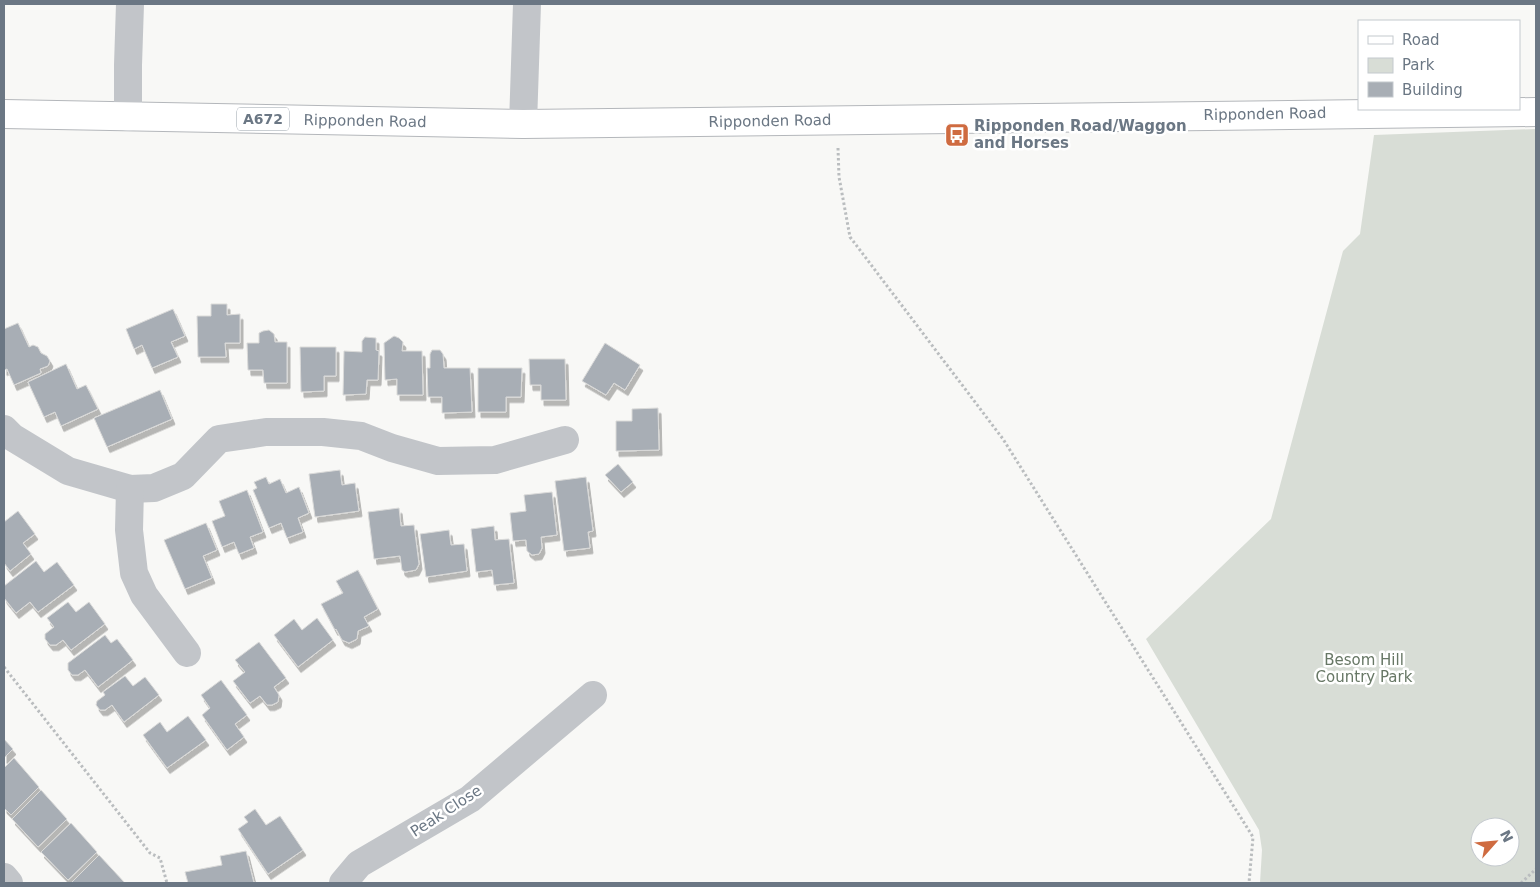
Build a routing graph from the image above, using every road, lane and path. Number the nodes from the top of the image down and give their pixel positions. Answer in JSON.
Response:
{"nodes":[{"id":1,"x":130,"y":4,"type":"edge"},
{"id":2,"x":527,"y":4,"type":"edge"},
{"id":3,"x":1536,"y":112,"type":"edge"},
{"id":4,"x":4,"y":114,"type":"edge"},
{"id":5,"x":128,"y":116,"type":"junction"},
{"id":6,"x":836,"y":120,"type":"junction"},
{"id":7,"x":523,"y":124,"type":"junction"},
{"id":8,"x":4,"y":430,"type":"edge"},
{"id":9,"x":565,"y":440,"type":"dead end"},
{"id":10,"x":130,"y":490,"type":"junction"},
{"id":11,"x":187,"y":653,"type":"dead end"},
{"id":12,"x":4,"y":667,"type":"edge"},
{"id":13,"x":592,"y":695,"type":"dead end"},
{"id":14,"x":1536,"y":869,"type":"edge"},
{"id":15,"x":4,"y":877,"type":"edge"},
{"id":16,"x":8,"y":883,"type":"edge"},
{"id":17,"x":167,"y":883,"type":"edge"},
{"id":18,"x":342,"y":883,"type":"edge"},
{"id":19,"x":1249,"y":883,"type":"edge"},
{"id":20,"x":1522,"y":883,"type":"edge"}],
"edges":[{"from":1,"to":5,"type":"street"},
{"from":2,"to":7,"type":"street"},
{"from":3,"to":6,"type":"main road","name":"Ripponden Road","number":"A672"},
{"from":4,"to":5,"type":"main road","name":"Ripponden Road","number":"A672"},
{"from":5,"to":7,"type":"main road","name":"Ripponden Road","number":"A672"},
{"from":6,"to":7,"type":"main road","name":"Ripponden Road","number":"A672"},
{"from":6,"to":19,"type":"path"},
{"from":8,"to":10,"type":"street"},
{"from":9,"to":10,"type":"street"},
{"from":10,"to":11,"type":"street"},
{"from":12,"to":17,"type":"path"},
{"from":13,"to":18,"type":"street","name":"Peak Close"},
{"from":14,"to":20,"type":"path"},
{"from":15,"to":16,"type":"street"}]}
